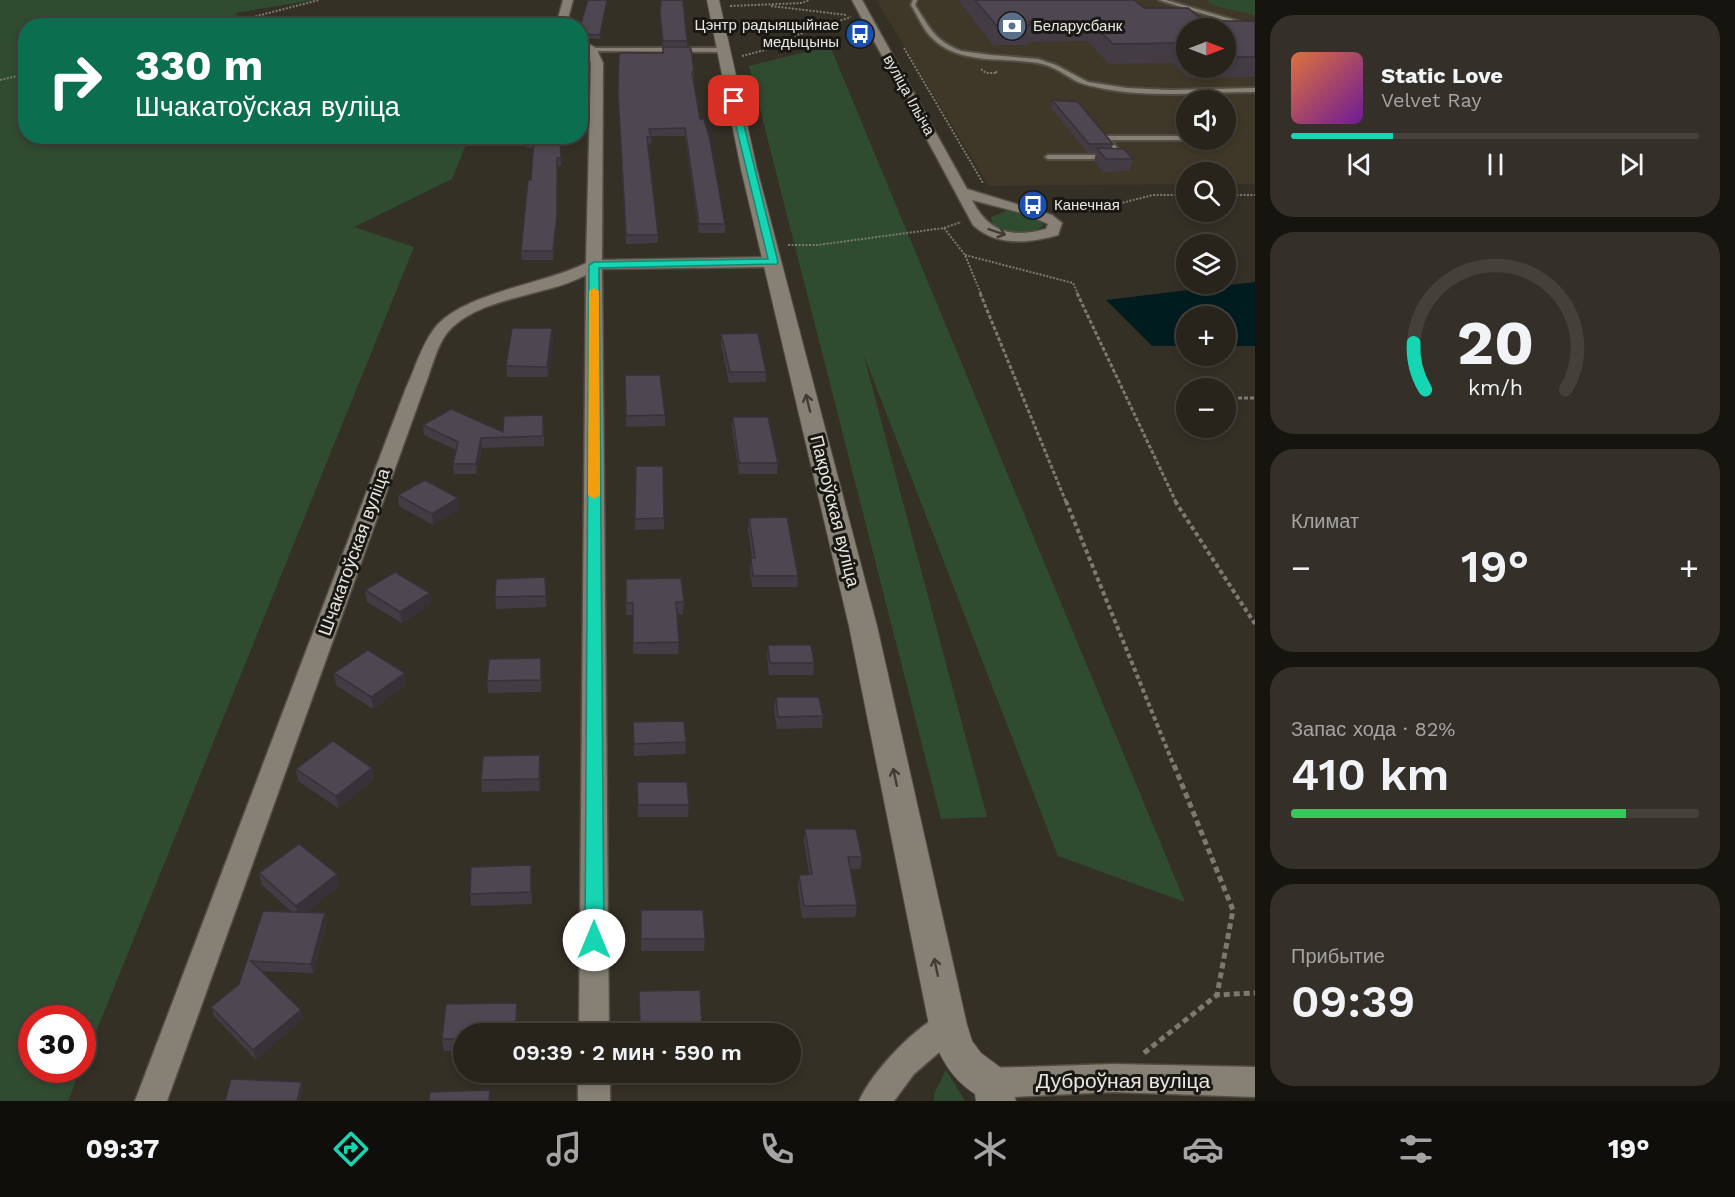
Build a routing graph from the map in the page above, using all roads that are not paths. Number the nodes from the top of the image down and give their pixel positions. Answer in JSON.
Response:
{"nodes":[{"id":1,"x":568,"y":0,"type":"edge"},
{"id":2,"x":856,"y":0,"type":"edge"},
{"id":3,"x":915,"y":0,"type":"edge"},
{"id":4,"x":1161,"y":0,"type":"edge"},
{"id":5,"x":714,"y":3,"type":"edge"},
{"id":6,"x":563,"y":18,"type":"edge"},
{"id":7,"x":1255,"y":28,"type":"edge"},
{"id":8,"x":588,"y":46,"type":"edge"},
{"id":9,"x":588,"y":49,"type":"edge"},
{"id":10,"x":723,"y":53,"type":"junction"},
{"id":11,"x":1176,"y":90,"type":"edge"},
{"id":12,"x":1236,"y":90,"type":"edge"},
{"id":13,"x":1255,"y":90,"type":"edge"},
{"id":14,"x":1100,"y":130,"type":"edge"},
{"id":15,"x":1106,"y":138,"type":"junction"},
{"id":16,"x":1176,"y":138,"type":"edge"},
{"id":17,"x":1048,"y":157,"type":"dead end"},
{"id":18,"x":960,"y":190,"type":"junction"},
{"id":19,"x":771,"y":253,"type":"junction"},
{"id":20,"x":594,"y":265,"type":"junction"},
{"id":21,"x":594,"y":1023,"type":"edge"},
{"id":22,"x":948,"y":1025,"type":"junction"},
{"id":23,"x":1255,"y":1082,"type":"edge"},
{"id":24,"x":594,"y":1083,"type":"edge"},
{"id":25,"x":993,"y":1092,"type":"edge"},
{"id":26,"x":151,"y":1101,"type":"edge"},
{"id":27,"x":594,"y":1101,"type":"edge"},
{"id":28,"x":875,"y":1101,"type":"edge"}],
"edges":[{"from":1,"to":6,"type":"street"},
{"from":2,"to":18,"type":"street","name":"вуліца Ільіча"},
{"from":3,"to":11,"type":"lane"},
{"from":4,"to":7,"type":"lane"},
{"from":5,"to":10,"type":"street","name":"Пакроўская вуліца"},
{"from":8,"to":10,"type":"lane"},
{"from":9,"to":20,"type":"street"},
{"from":10,"to":19,"type":"street","name":"Пакроўская вуліца"},
{"from":12,"to":13,"type":"lane"},
{"from":14,"to":15,"type":"lane"},
{"from":15,"to":16,"type":"lane"},
{"from":15,"to":17,"type":"lane"},
{"from":18,"to":18,"type":"street","name":"вуліца Ільіча","one_way":true},
{"from":19,"to":20,"type":"street","name":"Шчакатоўская вуліца"},
{"from":22,"to":19,"type":"street","name":"Пакроўская вуліца","one_way":true},
{"from":20,"to":21,"type":"street"},
{"from":20,"to":26,"type":"street","name":"Шчакатоўская вуліца"},
{"from":22,"to":25,"type":"street","name":"Пакроўская вуліца"},
{"from":22,"to":28,"type":"street"},
{"from":23,"to":25,"type":"street","name":"Дуброўная вуліца"},
{"from":24,"to":27,"type":"street"}]}
